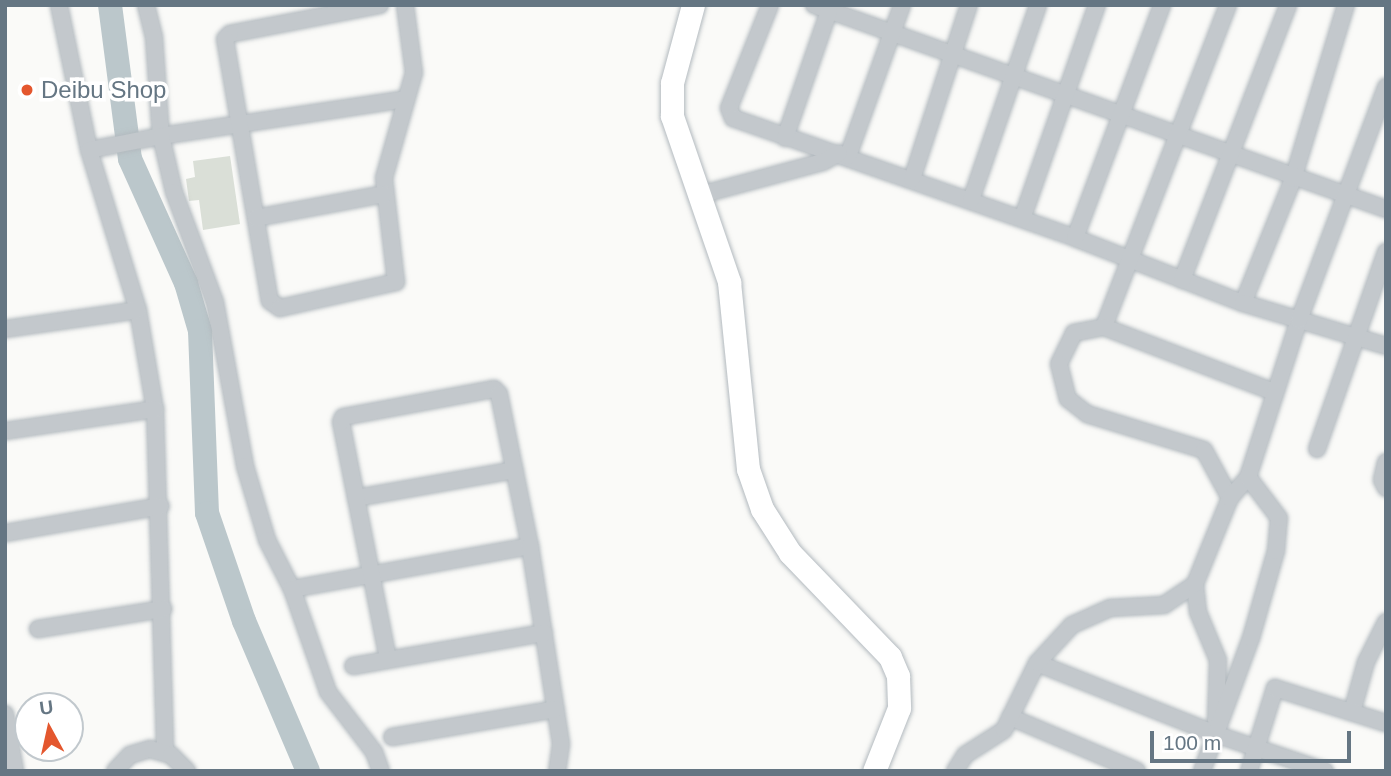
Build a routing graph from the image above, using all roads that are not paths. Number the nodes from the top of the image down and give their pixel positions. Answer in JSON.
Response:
{"nodes":[{"id":1,"x":59,"y":5,"type":"edge"},
{"id":2,"x":146,"y":5,"type":"edge"},
{"id":3,"x":380,"y":5,"type":"edge"},
{"id":4,"x":405,"y":5,"type":"edge"},
{"id":5,"x":693,"y":5,"type":"edge"},
{"id":6,"x":770,"y":5,"type":"edge"},
{"id":7,"x":902,"y":5,"type":"edge"},
{"id":8,"x":969,"y":5,"type":"edge"},
{"id":9,"x":1038,"y":5,"type":"edge"},
{"id":10,"x":1097,"y":5,"type":"edge"},
{"id":11,"x":1163,"y":5,"type":"edge"},
{"id":12,"x":1228,"y":5,"type":"edge"},
{"id":13,"x":1288,"y":5,"type":"edge"},
{"id":14,"x":1346,"y":5,"type":"edge"},
{"id":15,"x":829,"y":9,"type":"edge"},
{"id":16,"x":892,"y":34,"type":"junction"},
{"id":17,"x":953,"y":56,"type":"junction"},
{"id":18,"x":1012,"y":78,"type":"junction"},
{"id":19,"x":1386,"y":87,"type":"edge"},
{"id":20,"x":1068,"y":98,"type":"junction"},
{"id":21,"x":405,"y":99,"type":"junction"},
{"id":22,"x":1121,"y":117,"type":"junction"},
{"id":23,"x":238,"y":125,"type":"junction"},
{"id":24,"x":153,"y":136,"type":"junction"},
{"id":25,"x":785,"y":138,"type":"junction"},
{"id":26,"x":1175,"y":138,"type":"junction"},
{"id":27,"x":89,"y":150,"type":"junction"},
{"id":28,"x":844,"y":154,"type":"junction"},
{"id":29,"x":1229,"y":157,"type":"junction"},
{"id":30,"x":912,"y":179,"type":"junction"},
{"id":31,"x":1293,"y":179,"type":"junction"},
{"id":32,"x":384,"y":194,"type":"junction"},
{"id":33,"x":696,"y":196,"type":"junction"},
{"id":34,"x":1348,"y":197,"type":"junction"},
{"id":35,"x":971,"y":200,"type":"junction"},
{"id":36,"x":1386,"y":209,"type":"edge"},
{"id":37,"x":256,"y":218,"type":"junction"},
{"id":38,"x":1023,"y":219,"type":"junction"},
{"id":39,"x":1075,"y":238,"type":"junction"},
{"id":40,"x":1386,"y":252,"type":"edge"},
{"id":41,"x":1129,"y":257,"type":"junction"},
{"id":42,"x":1182,"y":280,"type":"junction"},
{"id":43,"x":1243,"y":303,"type":"junction"},
{"id":44,"x":138,"y":310,"type":"junction"},
{"id":45,"x":1299,"y":320,"type":"junction"},
{"id":46,"x":1104,"y":327,"type":"junction"},
{"id":47,"x":5,"y":329,"type":"edge"},
{"id":48,"x":1356,"y":337,"type":"junction"},
{"id":49,"x":1386,"y":346,"type":"edge"},
{"id":50,"x":1274,"y":392,"type":"junction"},
{"id":51,"x":155,"y":409,"type":"junction"},
{"id":52,"x":5,"y":431,"type":"edge"},
{"id":53,"x":1317,"y":449,"type":"dead end"},
{"id":54,"x":1386,"y":462,"type":"edge"},
{"id":55,"x":515,"y":470,"type":"junction"},
{"id":56,"x":1248,"y":477,"type":"junction"},
{"id":57,"x":1386,"y":488,"type":"edge"},
{"id":58,"x":356,"y":498,"type":"junction"},
{"id":59,"x":1230,"y":498,"type":"junction"},
{"id":60,"x":161,"y":506,"type":"junction"},
{"id":61,"x":5,"y":533,"type":"edge"},
{"id":62,"x":530,"y":547,"type":"junction"},
{"id":63,"x":371,"y":575,"type":"junction"},
{"id":64,"x":1195,"y":584,"type":"junction"},
{"id":65,"x":292,"y":589,"type":"junction"},
{"id":66,"x":163,"y":609,"type":"junction"},
{"id":67,"x":1386,"y":622,"type":"edge"},
{"id":68,"x":38,"y":629,"type":"dead end"},
{"id":69,"x":544,"y":633,"type":"junction"},
{"id":70,"x":388,"y":659,"type":"junction"},
{"id":71,"x":1037,"y":663,"type":"junction"},
{"id":72,"x":354,"y":666,"type":"dead end"},
{"id":73,"x":556,"y":709,"type":"junction"},
{"id":74,"x":1352,"y":712,"type":"junction"},
{"id":75,"x":5,"y":714,"type":"edge"},
{"id":76,"x":1010,"y":717,"type":"junction"},
{"id":77,"x":1386,"y":723,"type":"edge"},
{"id":78,"x":1215,"y":734,"type":"junction"},
{"id":79,"x":392,"y":737,"type":"dead end"},
{"id":80,"x":1256,"y":749,"type":"junction"},
{"id":81,"x":158,"y":750,"type":"junction"},
{"id":82,"x":15,"y":771,"type":"edge"},
{"id":83,"x":115,"y":771,"type":"edge"},
{"id":84,"x":187,"y":771,"type":"edge"},
{"id":85,"x":381,"y":771,"type":"edge"},
{"id":86,"x":557,"y":771,"type":"edge"},
{"id":87,"x":874,"y":771,"type":"edge"},
{"id":88,"x":956,"y":771,"type":"edge"},
{"id":89,"x":1137,"y":771,"type":"edge"},
{"id":90,"x":1202,"y":771,"type":"edge"},
{"id":91,"x":1249,"y":771,"type":"edge"},
{"id":92,"x":1325,"y":771,"type":"edge"}],
"edges":[{"from":1,"to":27,"type":"street"},
{"from":2,"to":24,"type":"street"},
{"from":3,"to":23,"type":"street"},
{"from":4,"to":21,"type":"street"},
{"from":5,"to":33,"type":"main road"},
{"from":6,"to":25,"type":"street"},
{"from":7,"to":16,"type":"street"},
{"from":8,"to":17,"type":"street"},
{"from":9,"to":18,"type":"street"},
{"from":10,"to":20,"type":"street"},
{"from":11,"to":22,"type":"street"},
{"from":12,"to":26,"type":"street"},
{"from":13,"to":29,"type":"street"},
{"from":14,"to":31,"type":"street"},
{"from":15,"to":16,"type":"street"},
{"from":15,"to":25,"type":"street"},
{"from":16,"to":17,"type":"street"},
{"from":16,"to":28,"type":"street"},
{"from":17,"to":18,"type":"street"},
{"from":17,"to":30,"type":"street"},
{"from":18,"to":20,"type":"street"},
{"from":18,"to":35,"type":"street"},
{"from":19,"to":34,"type":"street"},
{"from":20,"to":22,"type":"street"},
{"from":20,"to":38,"type":"street"},
{"from":21,"to":23,"type":"street"},
{"from":21,"to":32,"type":"street"},
{"from":22,"to":26,"type":"street"},
{"from":22,"to":39,"type":"street"},
{"from":23,"to":24,"type":"street"},
{"from":23,"to":37,"type":"street"},
{"from":24,"to":27,"type":"street"},
{"from":24,"to":65,"type":"street"},
{"from":25,"to":28,"type":"street"},
{"from":26,"to":29,"type":"street"},
{"from":26,"to":41,"type":"street"},
{"from":27,"to":44,"type":"street"},
{"from":28,"to":30,"type":"street"},
{"from":28,"to":33,"type":"street"},
{"from":29,"to":31,"type":"street"},
{"from":29,"to":42,"type":"street"},
{"from":30,"to":35,"type":"street"},
{"from":31,"to":34,"type":"street"},
{"from":31,"to":43,"type":"street"},
{"from":32,"to":37,"type":"street"},
{"from":32,"to":37,"type":"street"},
{"from":33,"to":87,"type":"main road"},
{"from":34,"to":36,"type":"street"},
{"from":34,"to":45,"type":"street"},
{"from":35,"to":38,"type":"street"},
{"from":38,"to":39,"type":"street"},
{"from":39,"to":41,"type":"street"},
{"from":40,"to":48,"type":"street"},
{"from":41,"to":42,"type":"street"},
{"from":41,"to":46,"type":"street"},
{"from":42,"to":43,"type":"street"},
{"from":43,"to":45,"type":"street"},
{"from":44,"to":47,"type":"street"},
{"from":44,"to":51,"type":"street"},
{"from":45,"to":48,"type":"street"},
{"from":45,"to":50,"type":"street"},
{"from":46,"to":50,"type":"street"},
{"from":46,"to":59,"type":"street"},
{"from":48,"to":49,"type":"street"},
{"from":48,"to":53,"type":"street"},
{"from":50,"to":56,"type":"street"},
{"from":51,"to":52,"type":"street"},
{"from":51,"to":60,"type":"street"},
{"from":54,"to":57,"type":"street"},
{"from":55,"to":58,"type":"street"},
{"from":55,"to":58,"type":"street"},
{"from":55,"to":62,"type":"street"},
{"from":56,"to":59,"type":"street"},
{"from":56,"to":78,"type":"street"},
{"from":58,"to":63,"type":"street"},
{"from":59,"to":64,"type":"street"},
{"from":60,"to":61,"type":"street"},
{"from":60,"to":66,"type":"street"},
{"from":62,"to":63,"type":"street"},
{"from":62,"to":69,"type":"street"},
{"from":63,"to":65,"type":"street"},
{"from":63,"to":70,"type":"street"},
{"from":64,"to":71,"type":"street"},
{"from":64,"to":78,"type":"street"},
{"from":65,"to":85,"type":"street"},
{"from":66,"to":68,"type":"street"},
{"from":66,"to":81,"type":"street"},
{"from":67,"to":74,"type":"street"},
{"from":69,"to":70,"type":"street"},
{"from":69,"to":73,"type":"street"},
{"from":70,"to":72,"type":"street"},
{"from":71,"to":76,"type":"street"},
{"from":71,"to":78,"type":"street"},
{"from":73,"to":79,"type":"street"},
{"from":73,"to":86,"type":"street"},
{"from":74,"to":77,"type":"street"},
{"from":74,"to":80,"type":"street"},
{"from":75,"to":82,"type":"street"},
{"from":76,"to":88,"type":"street"},
{"from":76,"to":89,"type":"street"},
{"from":78,"to":80,"type":"street"},
{"from":78,"to":90,"type":"street"},
{"from":80,"to":91,"type":"street"},
{"from":80,"to":92,"type":"street"},
{"from":81,"to":83,"type":"street"},
{"from":81,"to":84,"type":"street"}]}
